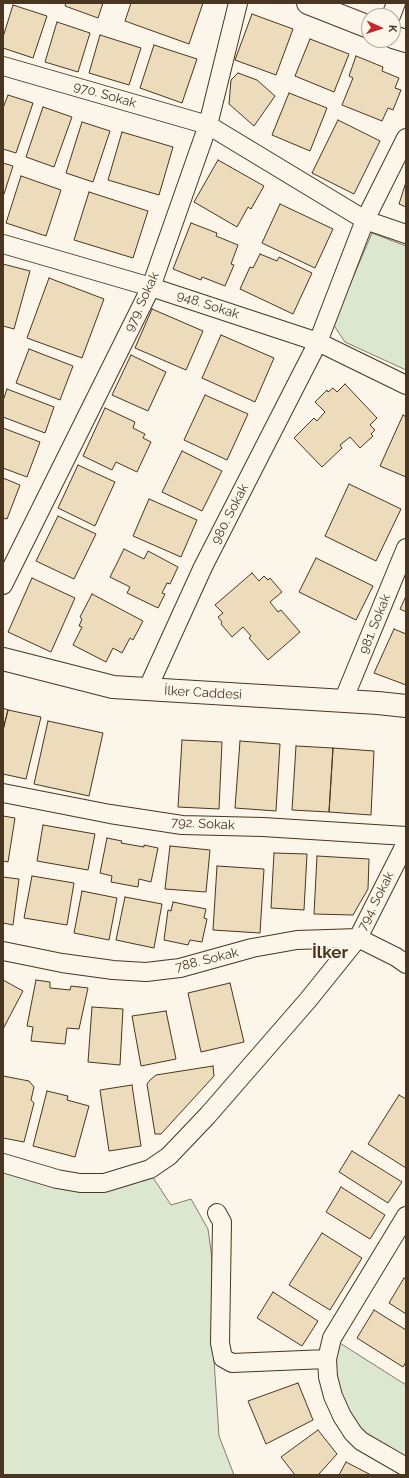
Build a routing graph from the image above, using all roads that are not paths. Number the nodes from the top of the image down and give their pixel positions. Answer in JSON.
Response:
{"nodes":[{"id":1,"x":238,"y":3,"type":"edge"},
{"id":2,"x":308,"y":3,"type":"edge"},
{"id":3,"x":361,"y":24,"type":"edge"},
{"id":4,"x":3,"y":66,"type":"edge"},
{"id":5,"x":208,"y":125,"type":"junction"},
{"id":6,"x":406,"y":138,"type":"edge"},
{"id":7,"x":365,"y":220,"type":"junction"},
{"id":8,"x":406,"y":234,"type":"edge"},
{"id":9,"x":3,"y":244,"type":"edge"},
{"id":10,"x":151,"y":286,"type":"junction"},
{"id":11,"x":318,"y":342,"type":"junction"},
{"id":12,"x":406,"y":385,"type":"edge"},
{"id":13,"x":406,"y":548,"type":"edge"},
{"id":14,"x":3,"y":586,"type":"edge"},
{"id":15,"x":3,"y":660,"type":"edge"},
{"id":16,"x":147,"y":690,"type":"junction"},
{"id":17,"x":343,"y":701,"type":"junction"},
{"id":18,"x":406,"y":706,"type":"edge"},
{"id":19,"x":3,"y":793,"type":"edge"},
{"id":20,"x":406,"y":836,"type":"edge"},
{"id":21,"x":406,"y":843,"type":"edge"},
{"id":22,"x":358,"y":938,"type":"junction"},
{"id":23,"x":3,"y":952,"type":"edge"},
{"id":24,"x":406,"y":964,"type":"edge"},
{"id":25,"x":3,"y":1163,"type":"edge"},
{"id":26,"x":217,"y":1212,"type":"dead end"},
{"id":27,"x":406,"y":1216,"type":"edge"},
{"id":28,"x":327,"y":1359,"type":"junction"},
{"id":29,"x":406,"y":1467,"type":"edge"}],
"edges":[{"from":1,"to":5,"type":"street","name":"979. Sokak"},
{"from":2,"to":3,"type":"main road"},
{"from":4,"to":5,"type":"street","name":"970. Sokak"},
{"from":5,"to":7,"type":"street","name":"970. Sokak"},
{"from":5,"to":10,"type":"street","name":"979. Sokak"},
{"from":6,"to":7,"type":"street"},
{"from":7,"to":8,"type":"street"},
{"from":7,"to":11,"type":"street","name":"980. Sokak"},
{"from":9,"to":10,"type":"street","name":"948. Sokak"},
{"from":10,"to":11,"type":"street","name":"948. Sokak"},
{"from":10,"to":14,"type":"street","name":"979. Sokak"},
{"from":11,"to":12,"type":"street","name":"948. Sokak"},
{"from":11,"to":16,"type":"street","name":"980. Sokak"},
{"from":13,"to":17,"type":"street","name":"981. Sokak"},
{"from":15,"to":16,"type":"main road","name":"İlker Caddesi"},
{"from":16,"to":17,"type":"main road","name":"İlker Caddesi"},
{"from":17,"to":18,"type":"main road","name":"İlker Caddesi"},
{"from":19,"to":20,"type":"street","name":"792. Sokak"},
{"from":21,"to":22,"type":"street","name":"794. Sokak"},
{"from":22,"to":23,"type":"street","name":"788. Sokak"},
{"from":22,"to":24,"type":"street","name":"788. Sokak"},
{"from":22,"to":25,"type":"street","name":"794. Sokak"},
{"from":26,"to":28,"type":"street"},
{"from":27,"to":28,"type":"street"},
{"from":28,"to":29,"type":"street"}]}
